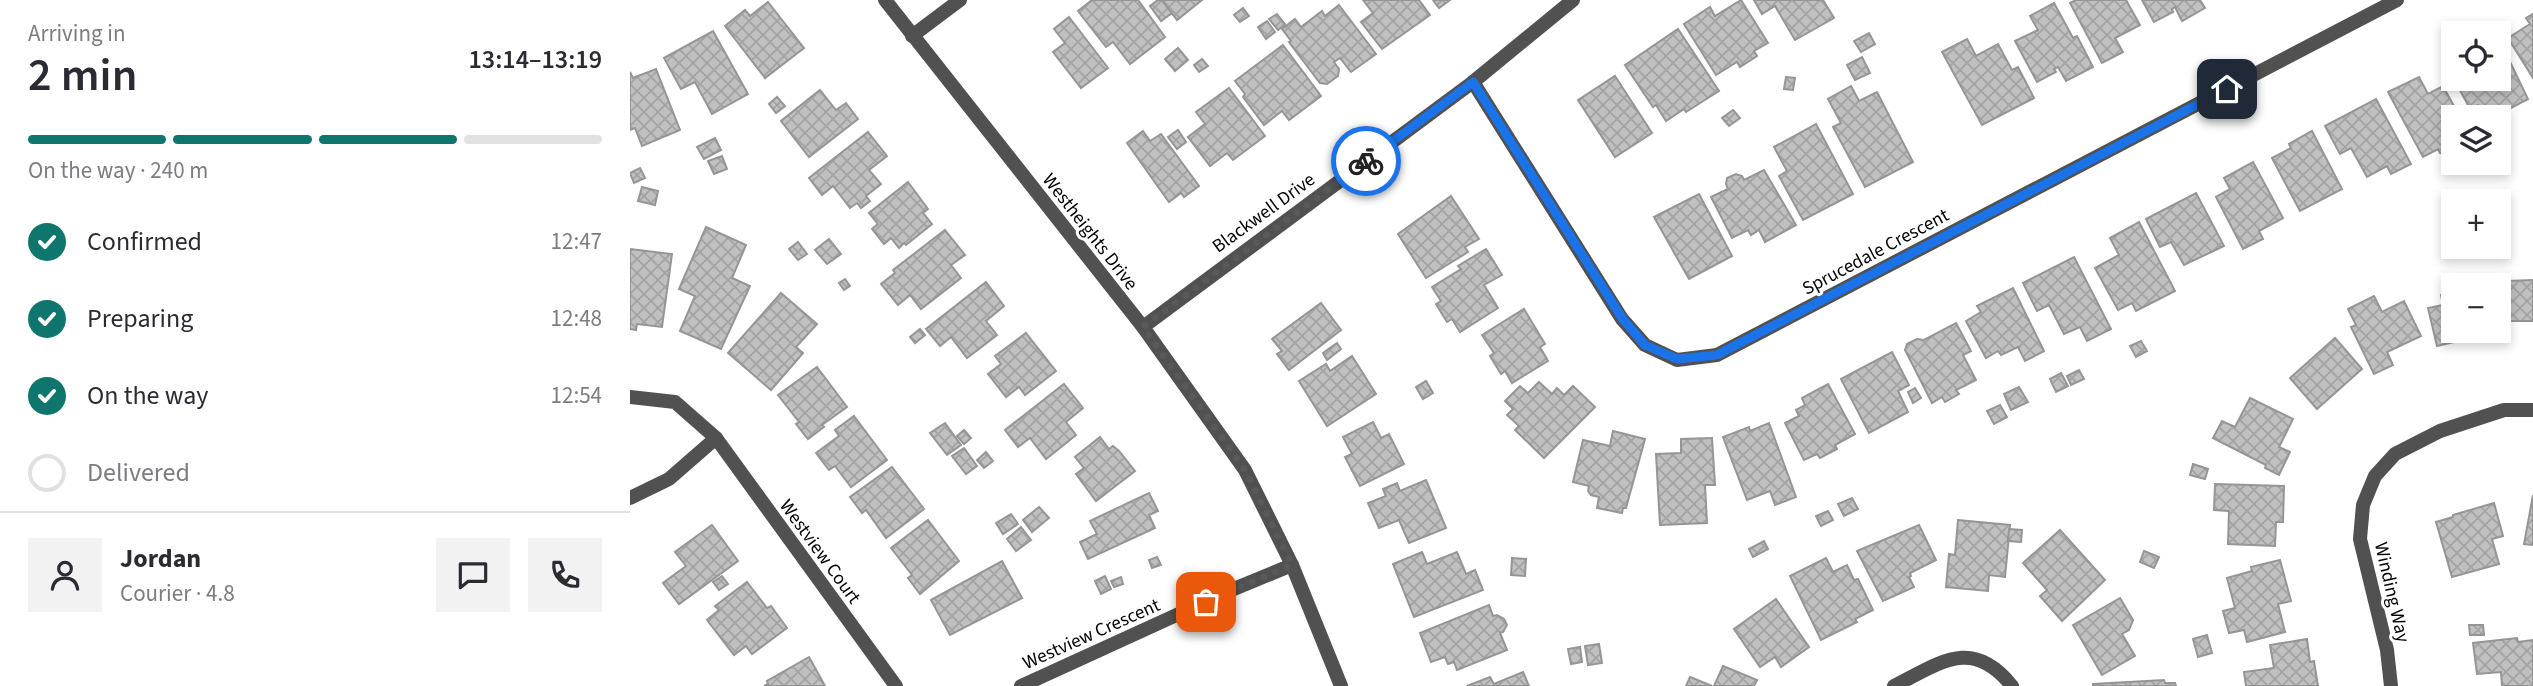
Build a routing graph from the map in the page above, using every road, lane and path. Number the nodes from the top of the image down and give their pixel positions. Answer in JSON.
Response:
{"nodes":[{"id":1,"x":885,"y":0,"type":"edge"},
{"id":2,"x":960,"y":0,"type":"edge"},
{"id":3,"x":1573,"y":0,"type":"edge"},
{"id":4,"x":2397,"y":0,"type":"edge"},
{"id":5,"x":912,"y":36,"type":"junction"},
{"id":6,"x":1473,"y":82,"type":"junction"},
{"id":7,"x":1143,"y":327,"type":"junction"},
{"id":8,"x":630,"y":397,"type":"edge"},
{"id":9,"x":2533,"y":410,"type":"edge"},
{"id":10,"x":716,"y":438,"type":"junction"},
{"id":11,"x":630,"y":498,"type":"edge"},
{"id":12,"x":1292,"y":565,"type":"junction"},
{"id":13,"x":896,"y":686,"type":"edge"},
{"id":14,"x":1021,"y":686,"type":"edge"},
{"id":15,"x":1341,"y":686,"type":"edge"},
{"id":16,"x":1894,"y":686,"type":"edge"},
{"id":17,"x":2012,"y":686,"type":"edge"},
{"id":18,"x":2392,"y":686,"type":"edge"}],
"edges":[{"from":1,"to":5,"type":"street","name":"Westheights Drive"},
{"from":2,"to":5,"type":"street"},
{"from":3,"to":6,"type":"street","name":"Blackwell Drive"},
{"from":4,"to":6,"type":"street","name":"Sprucedale Crescent"},
{"from":5,"to":7,"type":"street","name":"Westheights Drive"},
{"from":6,"to":7,"type":"street","name":"Blackwell Drive"},
{"from":7,"to":12,"type":"street","name":"Westheights Drive"},
{"from":8,"to":10,"type":"street","name":"Westview Court"},
{"from":9,"to":18,"type":"street","name":"Winding Way"},
{"from":10,"to":11,"type":"street"},
{"from":10,"to":13,"type":"street","name":"Westview Court"},
{"from":12,"to":14,"type":"street","name":"Westview Crescent"},
{"from":12,"to":15,"type":"street","name":"Westheights Drive"},
{"from":16,"to":17,"type":"street"}]}
